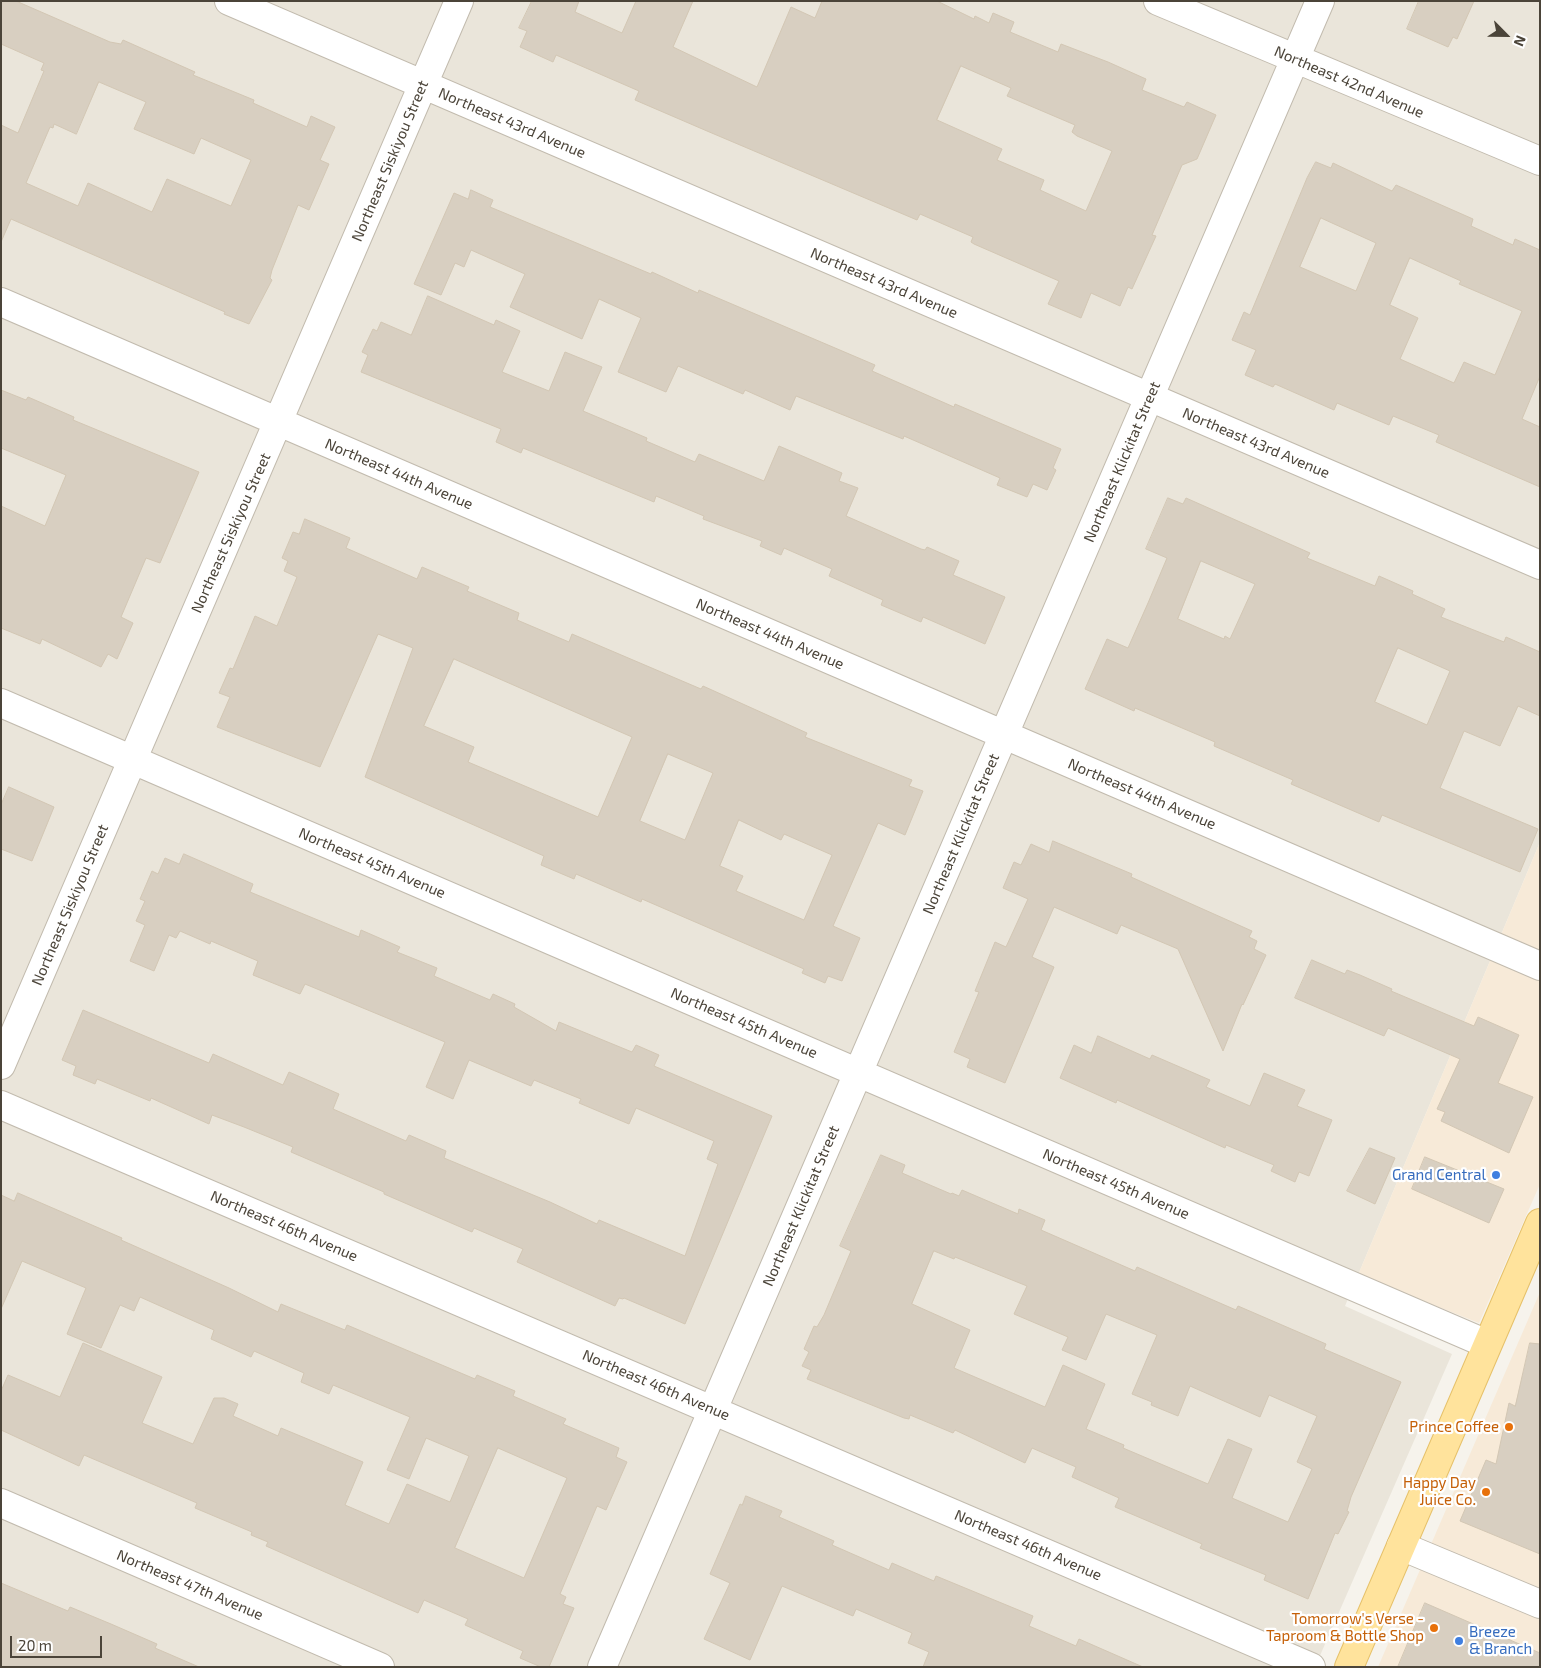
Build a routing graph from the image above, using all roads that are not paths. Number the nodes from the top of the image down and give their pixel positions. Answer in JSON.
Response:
{"nodes":[{"id":1,"x":229,"y":1,"type":"edge"},
{"id":2,"x":459,"y":1,"type":"edge"},
{"id":3,"x":1158,"y":1,"type":"edge"},
{"id":4,"x":1320,"y":1,"type":"edge"},
{"id":5,"x":1295,"y":60,"type":"junction"},
{"id":6,"x":423,"y":84,"type":"junction"},
{"id":7,"x":1540,"y":161,"type":"edge"},
{"id":8,"x":1,"y":302,"type":"edge"},
{"id":9,"x":1150,"y":398,"type":"junction"},
{"id":10,"x":279,"y":422,"type":"junction"},
{"id":11,"x":1540,"y":565,"type":"edge"},
{"id":12,"x":1,"y":703,"type":"edge"},
{"id":13,"x":1004,"y":735,"type":"junction"},
{"id":14,"x":133,"y":759,"type":"junction"},
{"id":15,"x":1538,"y":960,"type":"edge"},
{"id":16,"x":1,"y":1065,"type":"edge"},
{"id":17,"x":858,"y":1072,"type":"junction"},
{"id":18,"x":1,"y":1105,"type":"edge"},
{"id":19,"x":1540,"y":1223,"type":"edge"},
{"id":20,"x":1487,"y":1344,"type":"junction"},
{"id":21,"x":713,"y":1410,"type":"junction"},
{"id":22,"x":1,"y":1503,"type":"edge"},
{"id":23,"x":1401,"y":1546,"type":"junction"},
{"id":24,"x":1540,"y":1604,"type":"edge"},
{"id":25,"x":380,"y":1667,"type":"edge"},
{"id":26,"x":602,"y":1667,"type":"edge"},
{"id":27,"x":1311,"y":1667,"type":"edge"},
{"id":28,"x":1349,"y":1667,"type":"edge"}],
"edges":[{"from":1,"to":6,"type":"street","name":"Northeast 43rd Avenue"},
{"from":2,"to":6,"type":"street","name":"Northeast Siskiyou Street"},
{"from":3,"to":5,"type":"street","name":"Northeast 42nd Avenue"},
{"from":4,"to":5,"type":"street","name":"Northeast Klickitat Street"},
{"from":5,"to":7,"type":"street","name":"Northeast 42nd Avenue"},
{"from":5,"to":9,"type":"street","name":"Northeast Klickitat Street"},
{"from":6,"to":9,"type":"street","name":"Northeast 43rd Avenue"},
{"from":6,"to":10,"type":"street","name":"Northeast Siskiyou Street"},
{"from":8,"to":10,"type":"street","name":"Northeast 44th Avenue"},
{"from":9,"to":11,"type":"street","name":"Northeast 43rd Avenue"},
{"from":9,"to":13,"type":"street","name":"Northeast Klickitat Street"},
{"from":10,"to":13,"type":"street","name":"Northeast 44th Avenue"},
{"from":10,"to":14,"type":"street","name":"Northeast Siskiyou Street"},
{"from":12,"to":14,"type":"street","name":"Northeast 45th Avenue"},
{"from":13,"to":15,"type":"street","name":"Northeast 44th Avenue"},
{"from":13,"to":17,"type":"street","name":"Northeast Klickitat Street"},
{"from":14,"to":16,"type":"street","name":"Northeast Siskiyou Street"},
{"from":14,"to":17,"type":"street","name":"Northeast 45th Avenue"},
{"from":17,"to":20,"type":"street","name":"Northeast 45th Avenue"},
{"from":17,"to":21,"type":"street","name":"Northeast Klickitat Street"},
{"from":18,"to":21,"type":"street","name":"Northeast 46th Avenue"},
{"from":19,"to":20,"type":"main road"},
{"from":20,"to":23,"type":"main road"},
{"from":21,"to":26,"type":"street","name":"Northeast Klickitat Street"},
{"from":21,"to":27,"type":"street","name":"Northeast 46th Avenue"},
{"from":22,"to":25,"type":"street","name":"Northeast 47th Avenue"},
{"from":23,"to":24,"type":"street"},
{"from":23,"to":28,"type":"main road"}]}
